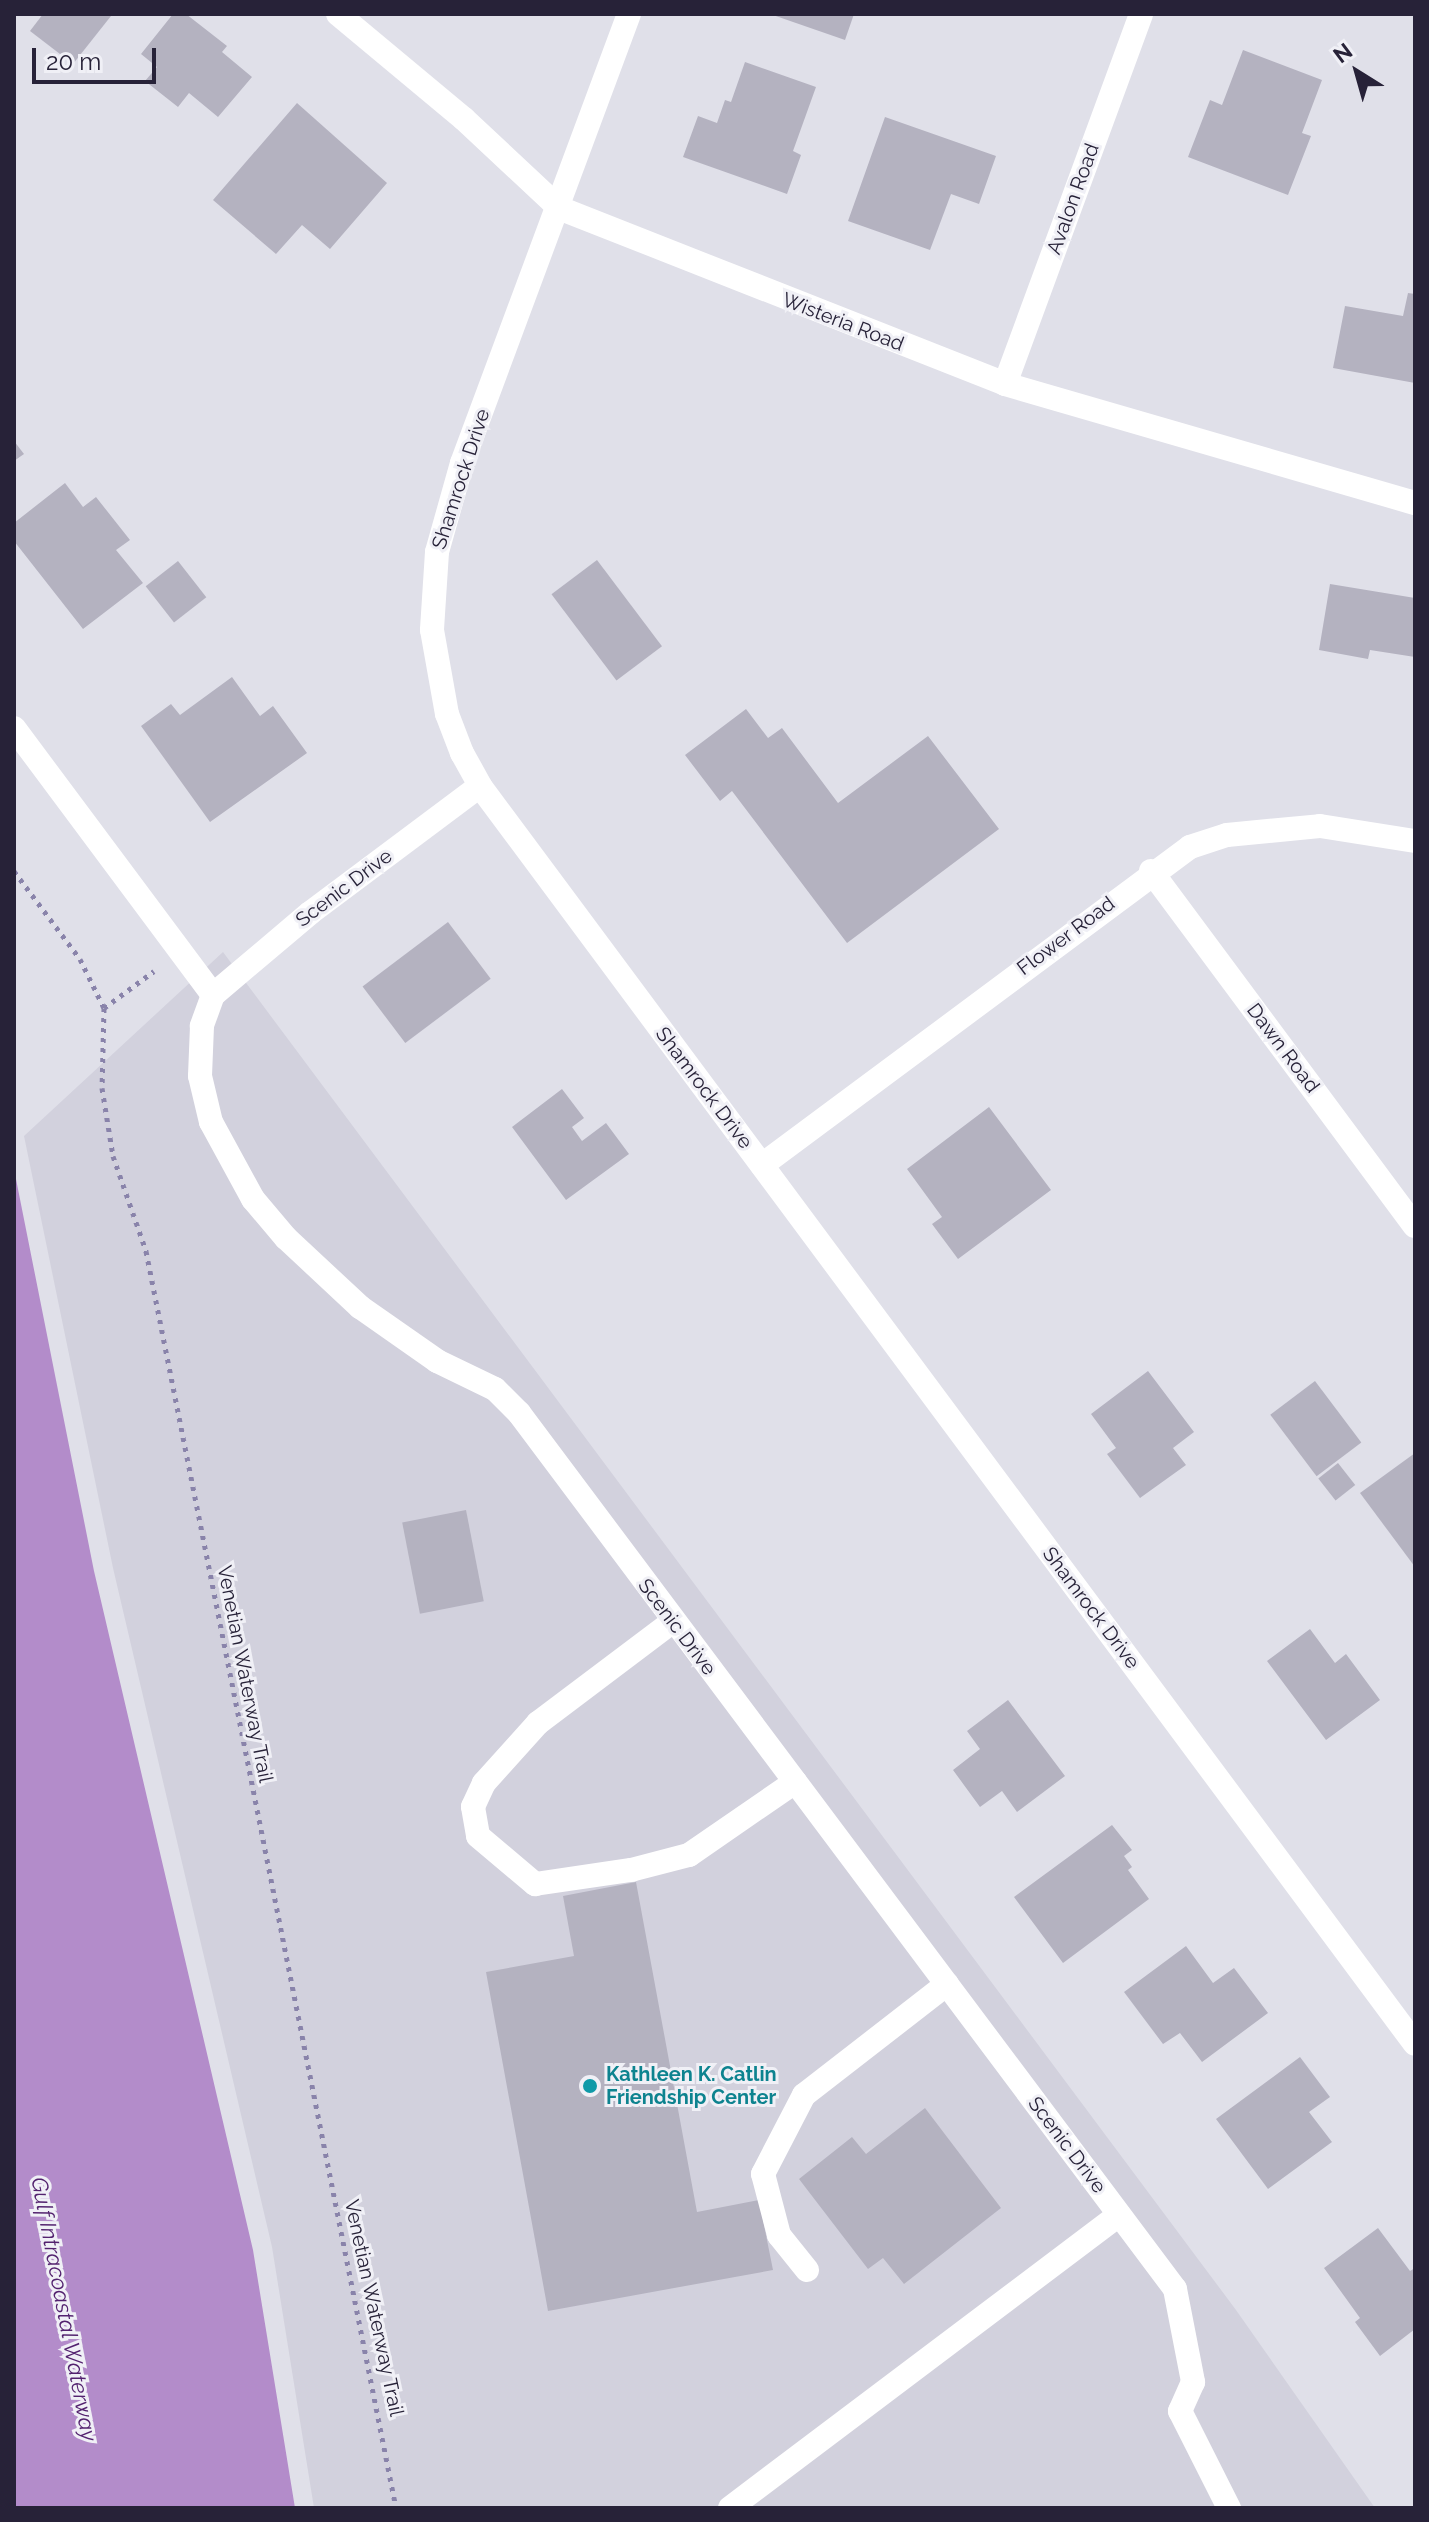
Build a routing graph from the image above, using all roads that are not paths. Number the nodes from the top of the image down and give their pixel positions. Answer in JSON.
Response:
{"nodes":[{"id":1,"x":338,"y":14,"type":"edge"},
{"id":2,"x":629,"y":14,"type":"edge"},
{"id":3,"x":1141,"y":14,"type":"edge"},
{"id":4,"x":559,"y":208,"type":"junction"},
{"id":5,"x":1005,"y":384,"type":"junction"},
{"id":6,"x":1415,"y":503,"type":"edge"},
{"id":7,"x":14,"y":728,"type":"edge"},
{"id":8,"x":480,"y":786,"type":"junction"},
{"id":9,"x":1415,"y":841,"type":"edge"},
{"id":10,"x":1151,"y":871,"type":"junction"},
{"id":11,"x":213,"y":995,"type":"junction"},
{"id":12,"x":762,"y":1165,"type":"junction"},
{"id":13,"x":1415,"y":1226,"type":"edge"},
{"id":14,"x":672,"y":1622,"type":"junction"},
{"id":15,"x":795,"y":1782,"type":"junction"},
{"id":16,"x":947,"y":1984,"type":"junction"},
{"id":17,"x":1415,"y":2044,"type":"edge"},
{"id":18,"x":1119,"y":2215,"type":"junction"},
{"id":19,"x":807,"y":2270,"type":"dead end"},
{"id":20,"x":730,"y":2508,"type":"edge"},
{"id":21,"x":1229,"y":2508,"type":"edge"}],
"edges":[{"from":1,"to":4,"type":"street","name":"Wisteria Road"},
{"from":2,"to":4,"type":"street","name":"Shamrock Drive"},
{"from":3,"to":5,"type":"street","name":"Avalon Road"},
{"from":4,"to":5,"type":"street","name":"Wisteria Road"},
{"from":4,"to":8,"type":"street","name":"Shamrock Drive"},
{"from":5,"to":6,"type":"street","name":"Wisteria Road"},
{"from":7,"to":11,"type":"street"},
{"from":8,"to":11,"type":"street","name":"Scenic Drive"},
{"from":8,"to":12,"type":"street","name":"Shamrock Drive"},
{"from":9,"to":10,"type":"street","name":"Flower Road"},
{"from":10,"to":12,"type":"street","name":"Flower Road"},
{"from":10,"to":13,"type":"street","name":"Dawn Road"},
{"from":11,"to":14,"type":"street","name":"Scenic Drive"},
{"from":12,"to":17,"type":"street","name":"Shamrock Drive"},
{"from":14,"to":15,"type":"street","name":"Scenic Drive"},
{"from":14,"to":15,"type":"street"},
{"from":15,"to":16,"type":"street","name":"Scenic Drive"},
{"from":16,"to":18,"type":"street","name":"Scenic Drive"},
{"from":16,"to":19,"type":"street"},
{"from":18,"to":20,"type":"street"},
{"from":18,"to":21,"type":"street","name":"Scenic Drive"}]}
